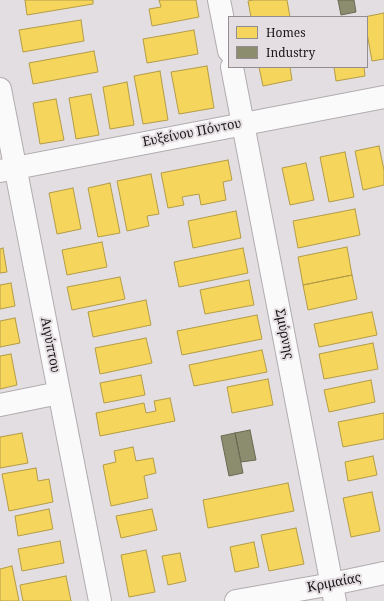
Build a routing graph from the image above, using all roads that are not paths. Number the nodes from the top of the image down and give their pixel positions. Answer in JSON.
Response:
{"nodes":[{"id":1,"x":219,"y":0,"type":"edge"},
{"id":2,"x":228,"y":46,"type":"edge"},
{"id":3,"x":232,"y":68,"type":"edge"},
{"id":4,"x":0,"y":89,"type":"edge"},
{"id":5,"x":384,"y":97,"type":"edge"},
{"id":6,"x":243,"y":123,"type":"junction"},
{"id":7,"x":8,"y":169,"type":"edge"},
{"id":8,"x":59,"y":393,"type":"junction"},
{"id":9,"x":0,"y":405,"type":"edge"},
{"id":10,"x":384,"y":573,"type":"edge"},
{"id":11,"x":334,"y":593,"type":"edge"},
{"id":12,"x":100,"y":601,"type":"edge"},
{"id":13,"x":236,"y":601,"type":"edge"}],
"edges":[{"from":1,"to":2,"type":"street"},
{"from":3,"to":6,"type":"street","name":"Σμύρνης"},
{"from":4,"to":7,"type":"street","name":"Αιγύπτου"},
{"from":5,"to":6,"type":"street","name":"Ευξείνου Πόντου"},
{"from":6,"to":7,"type":"street","name":"Ευξείνου Πόντου"},
{"from":6,"to":11,"type":"street","name":"Σμύρνης"},
{"from":7,"to":8,"type":"street","name":"Αιγύπτου"},
{"from":8,"to":9,"type":"street"},
{"from":8,"to":12,"type":"street","name":"Αιγύπτου"},
{"from":10,"to":11,"type":"street","name":"Κριμαίας"},
{"from":11,"to":13,"type":"street","name":"Κριμαίας"}]}
